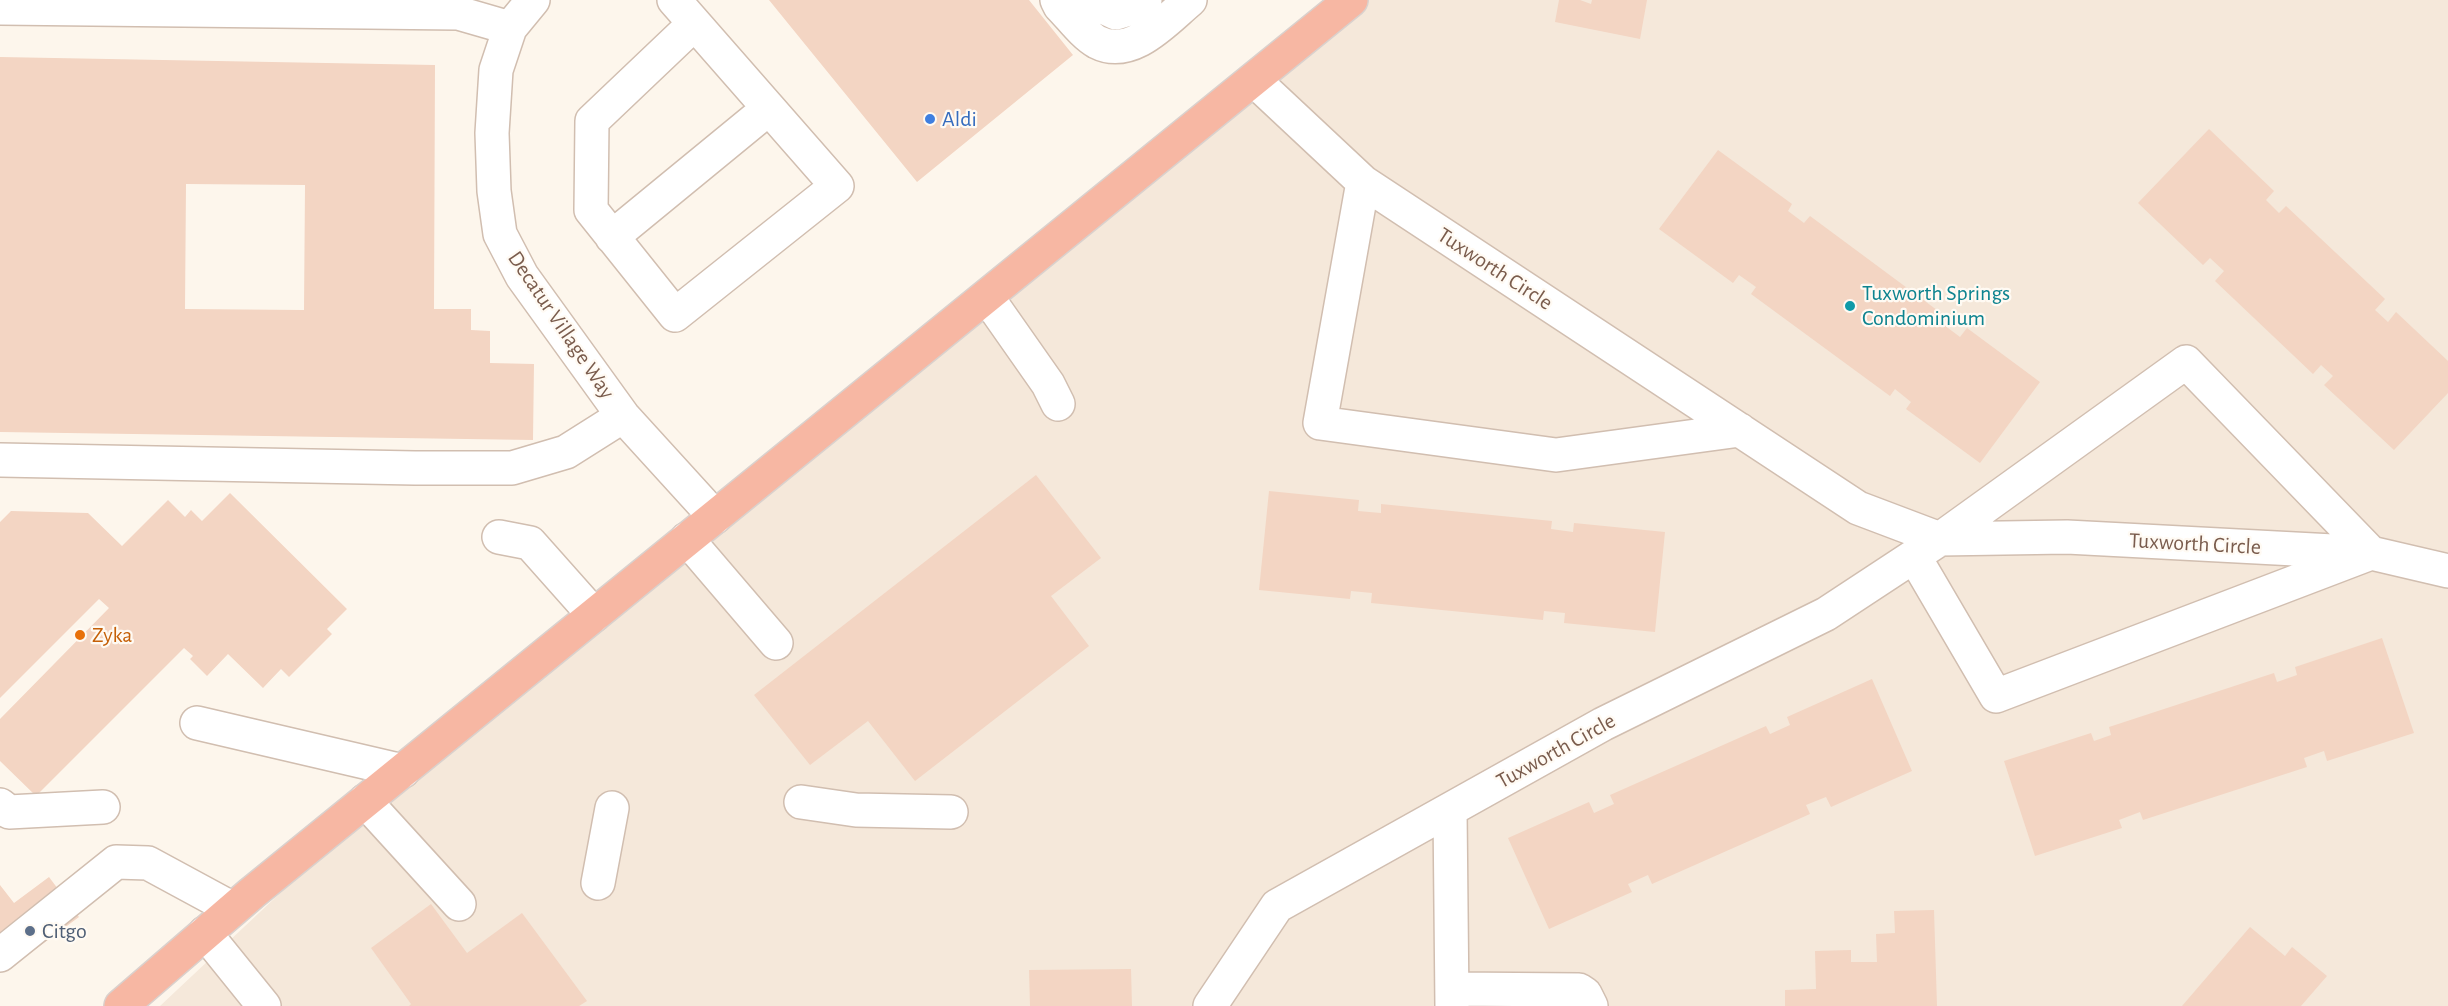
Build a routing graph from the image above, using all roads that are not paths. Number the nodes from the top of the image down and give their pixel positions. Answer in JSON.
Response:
{"nodes":[{"id":1,"x":533,"y":0,"type":"edge"},
{"id":2,"x":1057,"y":0,"type":"edge"},
{"id":3,"x":1093,"y":0,"type":"edge"},
{"id":4,"x":1145,"y":0,"type":"edge"},
{"id":5,"x":1190,"y":0,"type":"edge"},
{"id":6,"x":1351,"y":0,"type":"edge"},
{"id":7,"x":0,"y":8,"type":"edge"},
{"id":8,"x":684,"y":12,"type":"edge"},
{"id":9,"x":510,"y":28,"type":"junction"},
{"id":10,"x":1254,"y":80,"type":"junction"},
{"id":11,"x":768,"y":109,"type":"junction"},
{"id":12,"x":1363,"y":182,"type":"junction"},
{"id":13,"x":612,"y":237,"type":"junction"},
{"id":14,"x":987,"y":297,"type":"junction"},
{"id":15,"x":1058,"y":404,"type":"dead end"},
{"id":16,"x":623,"y":416,"type":"junction"},
{"id":17,"x":1740,"y":430,"type":"junction"},
{"id":18,"x":0,"y":460,"type":"edge"},
{"id":19,"x":715,"y":517,"type":"junction"},
{"id":20,"x":499,"y":537,"type":"dead end"},
{"id":21,"x":687,"y":539,"type":"junction"},
{"id":22,"x":1927,"y":548,"type":"junction"},
{"id":23,"x":2371,"y":553,"type":"junction"},
{"id":24,"x":2448,"y":571,"type":"edge"},
{"id":25,"x":594,"y":615,"type":"junction"},
{"id":26,"x":776,"y":643,"type":"dead end"},
{"id":27,"x":197,"y":723,"type":"dead end"},
{"id":28,"x":403,"y":771,"type":"junction"},
{"id":29,"x":365,"y":801,"type":"junction"},
{"id":30,"x":801,"y":802,"type":"dead end"},
{"id":31,"x":0,"y":805,"type":"edge"},
{"id":32,"x":102,"y":807,"type":"dead end"},
{"id":33,"x":612,"y":808,"type":"dead end"},
{"id":34,"x":1450,"y":810,"type":"junction"},
{"id":35,"x":951,"y":812,"type":"dead end"},
{"id":36,"x":598,"y":883,"type":"dead end"},
{"id":37,"x":459,"y":904,"type":"dead end"},
{"id":38,"x":233,"y":909,"type":"junction"},
{"id":39,"x":205,"y":933,"type":"junction"},
{"id":40,"x":0,"y":954,"type":"edge"},
{"id":41,"x":1452,"y":998,"type":"edge"},
{"id":42,"x":121,"y":1006,"type":"edge"},
{"id":43,"x":264,"y":1006,"type":"edge"},
{"id":44,"x":1210,"y":1006,"type":"edge"},
{"id":45,"x":1591,"y":1006,"type":"edge"}],
"edges":[{"from":1,"to":9,"type":"street","name":"Decatur Village Way"},
{"from":2,"to":5,"type":"street"},
{"from":3,"to":4,"type":"street"},
{"from":6,"to":10,"type":"highway"},
{"from":7,"to":9,"type":"street"},
{"from":8,"to":11,"type":"street"},
{"from":8,"to":13,"type":"street"},
{"from":9,"to":16,"type":"street","name":"Decatur Village Way"},
{"from":10,"to":12,"type":"street","name":"Tuxworth Circle"},
{"from":10,"to":14,"type":"highway"},
{"from":11,"to":13,"type":"street"},
{"from":11,"to":13,"type":"street"},
{"from":12,"to":17,"type":"street","name":"Tuxworth Circle"},
{"from":12,"to":17,"type":"street"},
{"from":14,"to":15,"type":"street"},
{"from":14,"to":19,"type":"highway"},
{"from":16,"to":18,"type":"street"},
{"from":16,"to":19,"type":"street","name":"Decatur Village Way"},
{"from":17,"to":22,"type":"street","name":"Tuxworth Circle"},
{"from":19,"to":21,"type":"highway"},
{"from":20,"to":25,"type":"street"},
{"from":21,"to":25,"type":"highway"},
{"from":21,"to":26,"type":"street"},
{"from":22,"to":23,"type":"street","name":"Tuxworth Circle"},
{"from":22,"to":23,"type":"street"},
{"from":22,"to":23,"type":"street"},
{"from":22,"to":34,"type":"street","name":"Tuxworth Circle"},
{"from":23,"to":24,"type":"street","name":"Tuxworth Circle"},
{"from":25,"to":28,"type":"highway"},
{"from":27,"to":28,"type":"street"},
{"from":28,"to":29,"type":"highway"},
{"from":29,"to":37,"type":"street"},
{"from":29,"to":38,"type":"highway"},
{"from":30,"to":35,"type":"street"},
{"from":31,"to":32,"type":"street"},
{"from":33,"to":36,"type":"street"},
{"from":34,"to":41,"type":"street"},
{"from":34,"to":44,"type":"street","name":"Tuxworth Circle"},
{"from":38,"to":39,"type":"highway"},
{"from":38,"to":40,"type":"street"},
{"from":39,"to":42,"type":"highway"},
{"from":39,"to":43,"type":"street"},
{"from":41,"to":45,"type":"street"}]}
